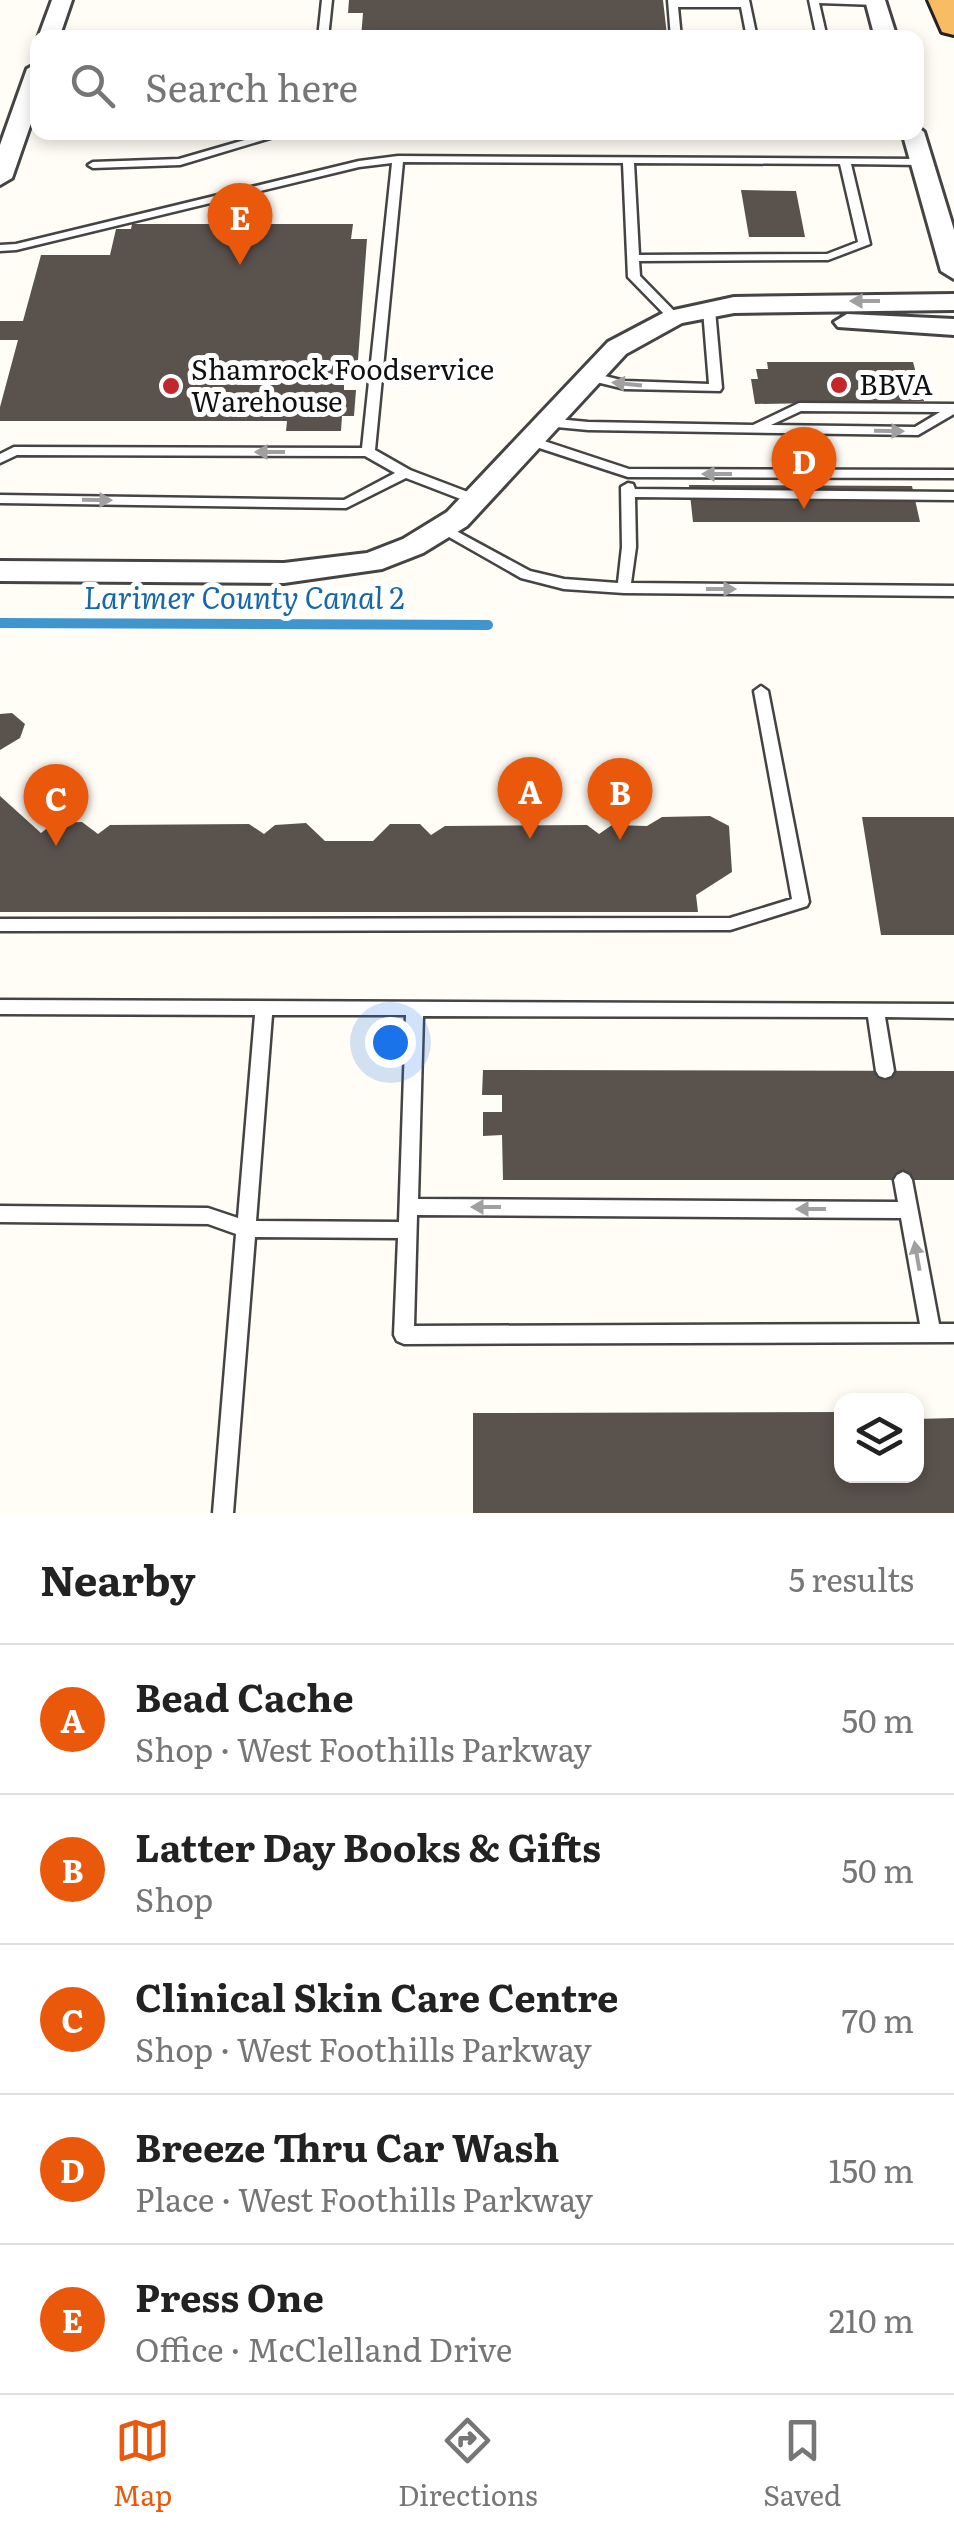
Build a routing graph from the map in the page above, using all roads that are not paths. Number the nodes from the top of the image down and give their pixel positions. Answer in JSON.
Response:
{"nodes":[{"id":1,"x":62,"y":0,"type":"edge"},
{"id":2,"x":328,"y":0,"type":"edge"},
{"id":3,"x":946,"y":0,"type":"edge"},
{"id":4,"x":814,"y":1,"type":"edge"},
{"id":5,"x":876,"y":1,"type":"edge"},
{"id":6,"x":673,"y":2,"type":"edge"},
{"id":7,"x":745,"y":2,"type":"edge"},
{"id":8,"x":954,"y":25,"type":"edge"},
{"id":9,"x":51,"y":30,"type":"edge"},
{"id":10,"x":324,"y":30,"type":"edge"},
{"id":11,"x":675,"y":30,"type":"edge"},
{"id":12,"x":750,"y":30,"type":"edge"},
{"id":13,"x":820,"y":30,"type":"edge"},
{"id":14,"x":884,"y":30,"type":"edge"},
{"id":15,"x":30,"y":93,"type":"edge"},
{"id":16,"x":258,"y":140,"type":"edge"},
{"id":17,"x":916,"y":140,"type":"edge"},
{"id":18,"x":398,"y":159,"type":"junction"},
{"id":19,"x":628,"y":160,"type":"junction"},
{"id":20,"x":846,"y":162,"type":"junction"},
{"id":21,"x":921,"y":162,"type":"junction"},
{"id":22,"x":93,"y":164,"type":"dead end"},
{"id":23,"x":0,"y":178,"type":"edge"},
{"id":24,"x":0,"y":248,"type":"edge"},
{"id":25,"x":633,"y":258,"type":"junction"},
{"id":26,"x":954,"y":271,"type":"edge"},
{"id":27,"x":954,"y":302,"type":"edge"},
{"id":28,"x":776,"y":303,"type":"junction"},
{"id":29,"x":709,"y":310,"type":"junction"},
{"id":30,"x":674,"y":317,"type":"junction"},
{"id":31,"x":954,"y":327,"type":"edge"},
{"id":32,"x":588,"y":376,"type":"junction"},
{"id":33,"x":954,"y":408,"type":"edge"},
{"id":34,"x":755,"y":428,"type":"junction"},
{"id":35,"x":538,"y":431,"type":"junction"},
{"id":36,"x":368,"y":452,"type":"junction"},
{"id":37,"x":0,"y":459,"type":"edge"},
{"id":38,"x":405,"y":472,"type":"junction"},
{"id":39,"x":628,"y":473,"type":"junction"},
{"id":40,"x":954,"y":474,"type":"edge"},
{"id":41,"x":628,"y":493,"type":"junction"},
{"id":42,"x":954,"y":496,"type":"edge"},
{"id":43,"x":0,"y":498,"type":"edge"},
{"id":44,"x":476,"y":500,"type":"junction"},
{"id":45,"x":442,"y":529,"type":"junction"},
{"id":46,"x":0,"y":571,"type":"edge"},
{"id":47,"x":624,"y":588,"type":"junction"},
{"id":48,"x":954,"y":590,"type":"edge"},
{"id":49,"x":761,"y":691,"type":"dead end"},
{"id":50,"x":0,"y":925,"type":"edge"},
{"id":51,"x":0,"y":1007,"type":"edge"},
{"id":52,"x":264,"y":1008,"type":"junction"},
{"id":53,"x":415,"y":1009,"type":"junction"},
{"id":54,"x":874,"y":1010,"type":"junction"},
{"id":55,"x":954,"y":1011,"type":"edge"},
{"id":56,"x":885,"y":1071,"type":"dead end"},
{"id":57,"x":903,"y":1180,"type":"dead end"},
{"id":58,"x":408,"y":1206,"type":"junction"},
{"id":59,"x":908,"y":1210,"type":"junction"},
{"id":60,"x":0,"y":1214,"type":"edge"},
{"id":61,"x":246,"y":1229,"type":"junction"},
{"id":62,"x":408,"y":1230,"type":"junction"},
{"id":63,"x":930,"y":1333,"type":"junction"},
{"id":64,"x":954,"y":1334,"type":"edge"},
{"id":65,"x":223,"y":1513,"type":"edge"}],
"edges":[{"from":1,"to":9,"type":"street"},
{"from":2,"to":10,"type":"lane"},
{"from":3,"to":8,"type":"highway"},
{"from":4,"to":5,"type":"lane"},
{"from":4,"to":13,"type":"lane"},
{"from":5,"to":14,"type":"street"},
{"from":6,"to":7,"type":"lane"},
{"from":6,"to":11,"type":"lane"},
{"from":7,"to":12,"type":"lane"},
{"from":15,"to":23,"type":"street"},
{"from":16,"to":22,"type":"lane"},
{"from":17,"to":21,"type":"street"},
{"from":18,"to":19,"type":"lane"},
{"from":18,"to":24,"type":"lane"},
{"from":18,"to":36,"type":"lane"},
{"from":19,"to":20,"type":"lane"},
{"from":19,"to":25,"type":"lane"},
{"from":20,"to":21,"type":"lane"},
{"from":20,"to":25,"type":"lane"},
{"from":21,"to":26,"type":"street"},
{"from":25,"to":30,"type":"lane"},
{"from":27,"to":28,"type":"street","one_way":true},
{"from":28,"to":29,"type":"street"},
{"from":28,"to":31,"type":"street"},
{"from":29,"to":30,"type":"street"},
{"from":29,"to":32,"type":"lane","one_way":true},
{"from":30,"to":32,"type":"street"},
{"from":32,"to":35,"type":"street"},
{"from":33,"to":34,"type":"lane"},
{"from":34,"to":33,"type":"lane","one_way":true},
{"from":34,"to":35,"type":"lane"},
{"from":35,"to":39,"type":"lane"},
{"from":35,"to":44,"type":"street"},
{"from":36,"to":37,"type":"lane","one_way":true},
{"from":36,"to":38,"type":"lane"},
{"from":43,"to":38,"type":"lane","one_way":true},
{"from":38,"to":44,"type":"lane"},
{"from":40,"to":39,"type":"lane","one_way":true},
{"from":39,"to":41,"type":"lane"},
{"from":41,"to":42,"type":"lane"},
{"from":41,"to":47,"type":"lane"},
{"from":44,"to":45,"type":"street"},
{"from":45,"to":46,"type":"street"},
{"from":45,"to":47,"type":"lane"},
{"from":47,"to":48,"type":"lane","one_way":true},
{"from":49,"to":50,"type":"lane"},
{"from":51,"to":52,"type":"lane"},
{"from":52,"to":53,"type":"lane"},
{"from":52,"to":61,"type":"lane"},
{"from":53,"to":54,"type":"lane"},
{"from":53,"to":58,"type":"lane"},
{"from":54,"to":55,"type":"lane"},
{"from":54,"to":56,"type":"lane"},
{"from":57,"to":59,"type":"lane"},
{"from":59,"to":58,"type":"lane","one_way":true},
{"from":58,"to":62,"type":"lane"},
{"from":63,"to":59,"type":"lane","one_way":true},
{"from":60,"to":61,"type":"lane"},
{"from":61,"to":62,"type":"lane"},
{"from":61,"to":65,"type":"lane"},
{"from":62,"to":63,"type":"lane"},
{"from":63,"to":64,"type":"lane"}]}
